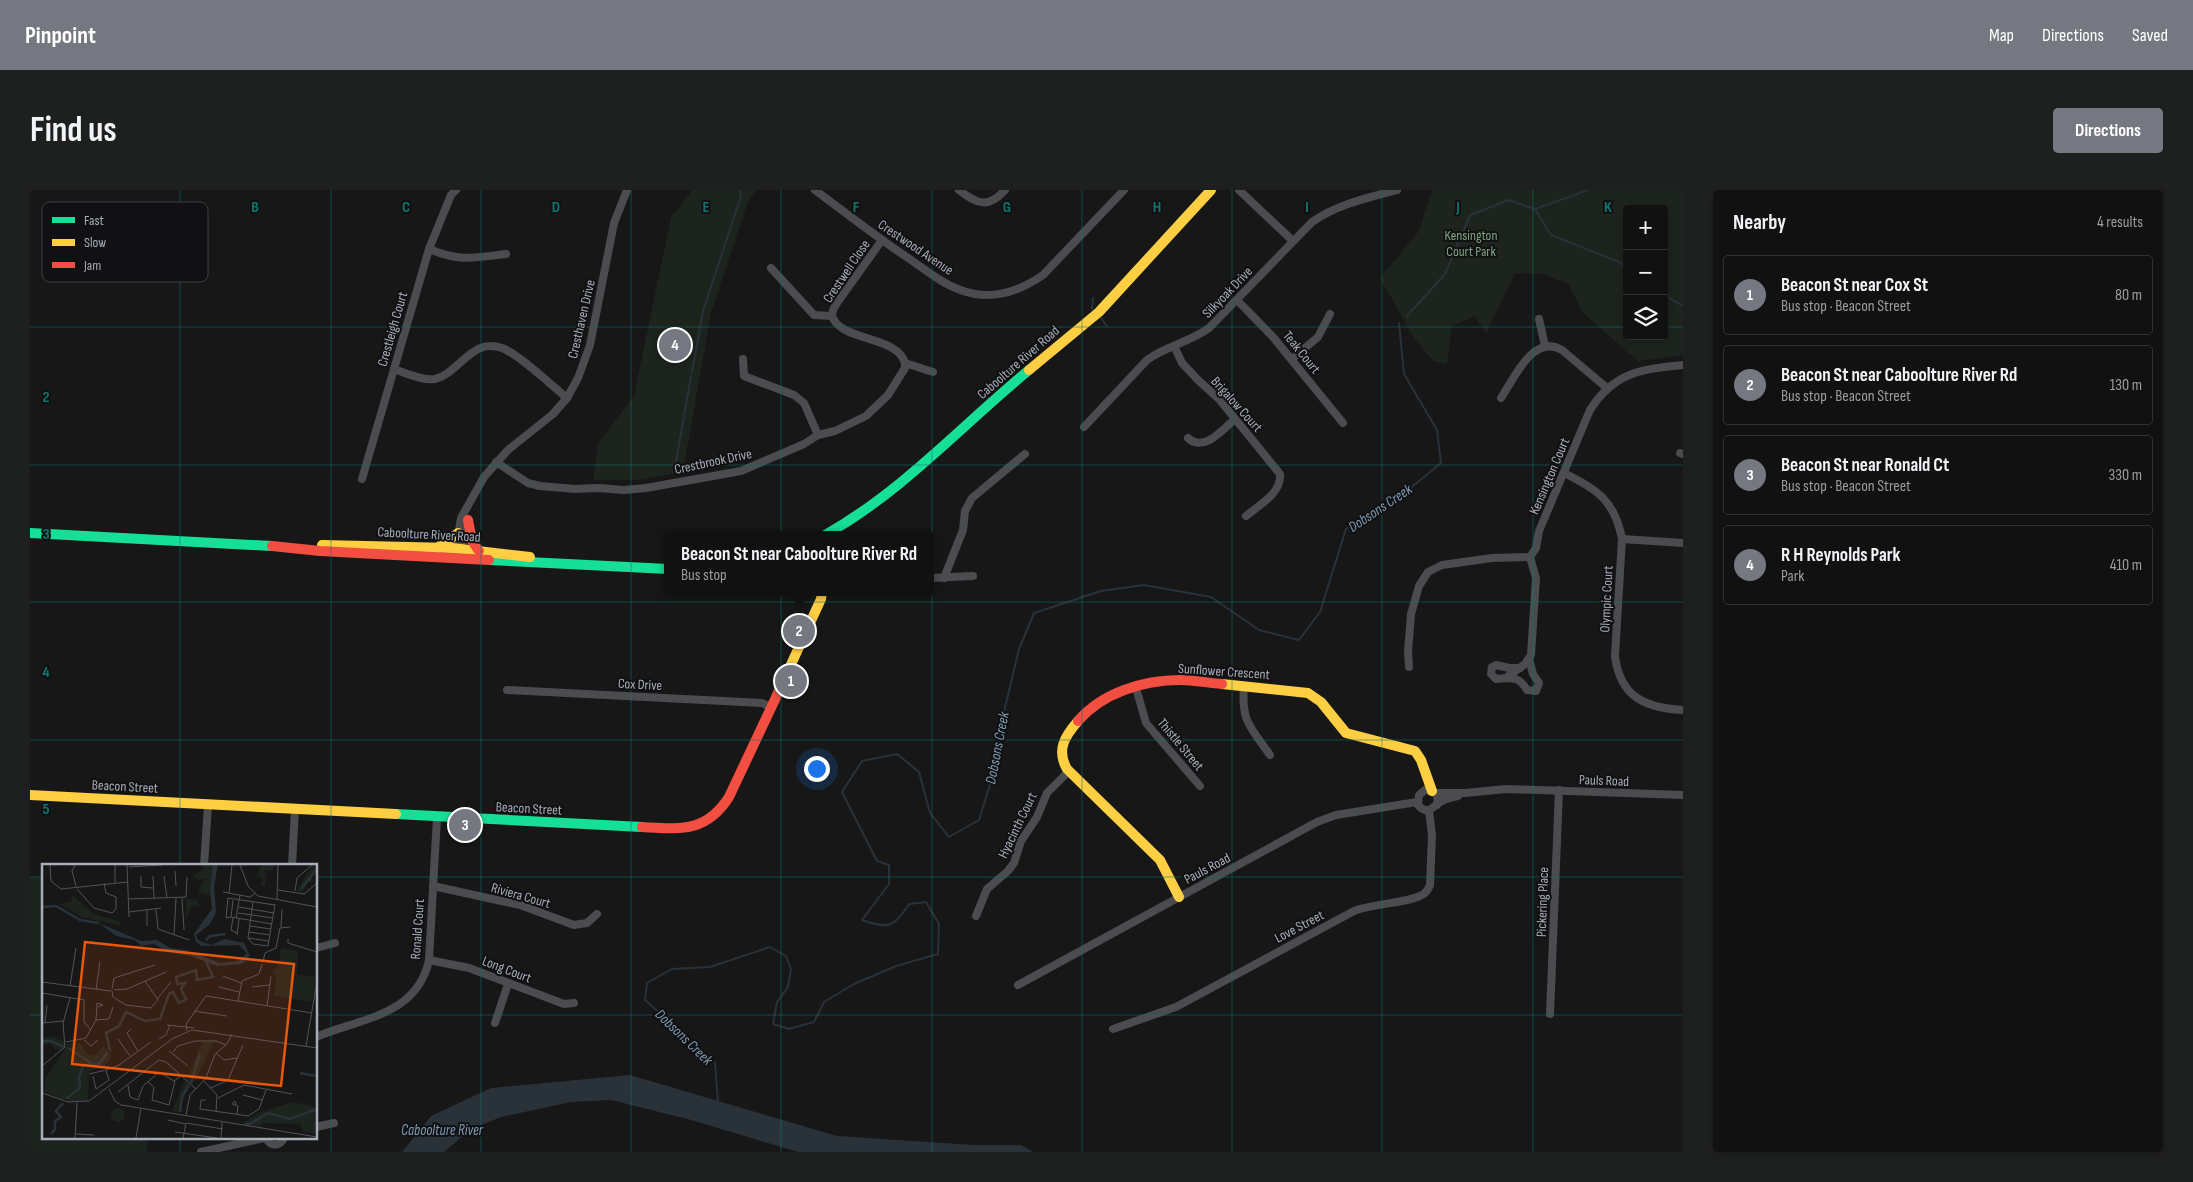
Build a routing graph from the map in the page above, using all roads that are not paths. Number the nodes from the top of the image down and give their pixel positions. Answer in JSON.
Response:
{"nodes":[{"id":1,"x":456,"y":190,"type":"edge"},
{"id":2,"x":627,"y":190,"type":"edge"},
{"id":3,"x":816,"y":190,"type":"edge"},
{"id":4,"x":959,"y":190,"type":"edge"},
{"id":5,"x":1005,"y":190,"type":"edge"},
{"id":6,"x":1124,"y":190,"type":"edge"},
{"id":7,"x":1211,"y":190,"type":"edge"},
{"id":8,"x":1239,"y":190,"type":"edge"},
{"id":9,"x":1396,"y":190,"type":"edge"},
{"id":10,"x":882,"y":240,"type":"junction"},
{"id":11,"x":1293,"y":241,"type":"junction"},
{"id":12,"x":428,"y":249,"type":"junction"},
{"id":13,"x":506,"y":254,"type":"dead end"},
{"id":14,"x":771,"y":268,"type":"dead end"},
{"id":15,"x":1237,"y":300,"type":"junction"},
{"id":16,"x":1330,"y":314,"type":"dead end"},
{"id":17,"x":832,"y":316,"type":"junction"},
{"id":18,"x":1539,"y":319,"type":"dead end"},
{"id":19,"x":1174,"y":346,"type":"junction"},
{"id":20,"x":1544,"y":346,"type":"junction"},
{"id":21,"x":743,"y":359,"type":"dead end"},
{"id":22,"x":1292,"y":359,"type":"junction"},
{"id":23,"x":905,"y":363,"type":"junction"},
{"id":24,"x":1683,"y":365,"type":"edge"},
{"id":25,"x":394,"y":369,"type":"junction"},
{"id":26,"x":933,"y":372,"type":"dead end"},
{"id":27,"x":1607,"y":388,"type":"junction"},
{"id":28,"x":567,"y":398,"type":"junction"},
{"id":29,"x":1501,"y":398,"type":"dead end"},
{"id":30,"x":1236,"y":419,"type":"junction"},
{"id":31,"x":1343,"y":423,"type":"dead end"},
{"id":32,"x":1084,"y":427,"type":"dead end"},
{"id":33,"x":818,"y":435,"type":"junction"},
{"id":34,"x":1188,"y":438,"type":"dead end"},
{"id":35,"x":1025,"y":454,"type":"dead end"},
{"id":36,"x":496,"y":462,"type":"junction"},
{"id":37,"x":1564,"y":473,"type":"junction"},
{"id":38,"x":362,"y":479,"type":"dead end"},
{"id":39,"x":470,"y":504,"type":"junction"},
{"id":40,"x":1246,"y":516,"type":"dead end"},
{"id":41,"x":468,"y":520,"type":"junction"},
{"id":42,"x":831,"y":531,"type":"edge"},
{"id":43,"x":30,"y":533,"type":"edge"},
{"id":44,"x":458,"y":533,"type":"junction"},
{"id":45,"x":1622,"y":539,"type":"junction"},
{"id":46,"x":1683,"y":543,"type":"edge"},
{"id":47,"x":291,"y":548,"type":"junction"},
{"id":48,"x":436,"y":548,"type":"junction"},
{"id":49,"x":479,"y":551,"type":"junction"},
{"id":50,"x":457,"y":554,"type":"junction"},
{"id":51,"x":1530,"y":557,"type":"junction"},
{"id":52,"x":565,"y":563,"type":"junction"},
{"id":53,"x":664,"y":569,"type":"edge"},
{"id":54,"x":973,"y":576,"type":"dead end"},
{"id":55,"x":934,"y":578,"type":"edge"},
{"id":56,"x":944,"y":578,"type":"junction"},
{"id":57,"x":821,"y":596,"type":"edge"},
{"id":58,"x":1529,"y":659,"type":"junction"},
{"id":59,"x":1409,"y":667,"type":"dead end"},
{"id":60,"x":1521,"y":667,"type":"junction"},
{"id":61,"x":1507,"y":676,"type":"junction"},
{"id":62,"x":1244,"y":686,"type":"junction"},
{"id":63,"x":1136,"y":688,"type":"junction"},
{"id":64,"x":507,"y":690,"type":"dead end"},
{"id":65,"x":771,"y":707,"type":"junction"},
{"id":66,"x":1683,"y":710,"type":"edge"},
{"id":67,"x":1270,"y":755,"type":"dead end"},
{"id":68,"x":1423,"y":769,"type":"junction"},
{"id":69,"x":1068,"y":772,"type":"junction"},
{"id":70,"x":1200,"y":786,"type":"dead end"},
{"id":71,"x":1559,"y":790,"type":"junction"},
{"id":72,"x":1421,"y":792,"type":"junction"},
{"id":73,"x":1434,"y":792,"type":"junction"},
{"id":74,"x":1465,"y":793,"type":"junction"},
{"id":75,"x":30,"y":795,"type":"edge"},
{"id":76,"x":1683,"y":795,"type":"edge"},
{"id":77,"x":1417,"y":802,"type":"junction"},
{"id":78,"x":208,"y":805,"type":"junction"},
{"id":79,"x":1437,"y":805,"type":"junction"},
{"id":80,"x":295,"y":809,"type":"junction"},
{"id":81,"x":1429,"y":811,"type":"junction"},
{"id":82,"x":437,"y":816,"type":"junction"},
{"id":83,"x":204,"y":864,"type":"edge"},
{"id":84,"x":292,"y":864,"type":"dead end"},
{"id":85,"x":433,"y":886,"type":"junction"},
{"id":86,"x":1180,"y":896,"type":"junction"},
{"id":87,"x":597,"y":914,"type":"dead end"},
{"id":88,"x":976,"y":916,"type":"dead end"},
{"id":89,"x":335,"y":943,"type":"dead end"},
{"id":90,"x":318,"y":947,"type":"edge"},
{"id":91,"x":428,"y":960,"type":"junction"},
{"id":92,"x":508,"y":984,"type":"junction"},
{"id":93,"x":1018,"y":985,"type":"dead end"},
{"id":94,"x":574,"y":1003,"type":"dead end"},
{"id":95,"x":1550,"y":1014,"type":"dead end"},
{"id":96,"x":495,"y":1023,"type":"dead end"},
{"id":97,"x":1113,"y":1029,"type":"dead end"},
{"id":98,"x":318,"y":1035,"type":"edge"},
{"id":99,"x":334,"y":1123,"type":"dead end"},
{"id":100,"x":318,"y":1127,"type":"edge"},
{"id":101,"x":256,"y":1140,"type":"edge"},
{"id":102,"x":201,"y":1152,"type":"edge"}],
"edges":[{"from":1,"to":12,"type":"street","name":"Crestleigh Court"},
{"from":2,"to":28,"type":"street","name":"Cresthaven Drive"},
{"from":3,"to":10,"type":"street","name":"Crestwood Avenue"},
{"from":4,"to":5,"type":"street"},
{"from":6,"to":10,"type":"street","name":"Crestwood Avenue"},
{"from":7,"to":42,"type":"street","name":"Caboolture River Road"},
{"from":8,"to":11,"type":"street"},
{"from":9,"to":11,"type":"street","name":"Silkyoak Drive"},
{"from":10,"to":17,"type":"street","name":"Crestwell Close"},
{"from":11,"to":15,"type":"street","name":"Silkyoak Drive"},
{"from":12,"to":13,"type":"street"},
{"from":12,"to":25,"type":"street","name":"Crestleigh Court"},
{"from":14,"to":17,"type":"street","name":"Crestwell Close"},
{"from":15,"to":19,"type":"street","name":"Silkyoak Drive"},
{"from":15,"to":22,"type":"street","name":"Teak Court"},
{"from":16,"to":22,"type":"street"},
{"from":17,"to":23,"type":"street","name":"Crestwell Close"},
{"from":18,"to":20,"type":"street"},
{"from":19,"to":30,"type":"street","name":"Brigalow Court"},
{"from":19,"to":32,"type":"street","name":"Silkyoak Drive"},
{"from":20,"to":27,"type":"street"},
{"from":20,"to":29,"type":"street"},
{"from":21,"to":33,"type":"street"},
{"from":22,"to":31,"type":"street","name":"Teak Court"},
{"from":23,"to":26,"type":"street","name":"Crestwell Close"},
{"from":23,"to":33,"type":"street","name":"Crestbrook Drive"},
{"from":24,"to":27,"type":"street","name":"Kensington Court"},
{"from":25,"to":28,"type":"street"},
{"from":25,"to":38,"type":"street","name":"Crestleigh Court"},
{"from":27,"to":37,"type":"street","name":"Kensington Court"},
{"from":28,"to":36,"type":"street","name":"Cresthaven Drive"},
{"from":30,"to":34,"type":"street"},
{"from":30,"to":40,"type":"street","name":"Brigalow Court"},
{"from":33,"to":36,"type":"street","name":"Crestbrook Drive"},
{"from":35,"to":56,"type":"street"},
{"from":36,"to":39,"type":"street","name":"Cresthaven Drive"},
{"from":37,"to":45,"type":"street","name":"Olympic Court"},
{"from":37,"to":51,"type":"street","name":"Kensington Court"},
{"from":39,"to":41,"type":"street","name":"Cresthaven Drive"},
{"from":39,"to":44,"type":"street","name":"Cresthaven Drive"},
{"from":41,"to":49,"type":"street"},
{"from":41,"to":50,"type":"street","name":"Cresthaven Drive"},
{"from":43,"to":47,"type":"street","name":"Caboolture River Road"},
{"from":44,"to":48,"type":"street"},
{"from":44,"to":50,"type":"street","name":"Cresthaven Drive"},
{"from":45,"to":46,"type":"street"},
{"from":45,"to":66,"type":"street","name":"Olympic Court"},
{"from":47,"to":48,"type":"street","name":"Caboolture River Road"},
{"from":47,"to":50,"type":"street","name":"Caboolture River Road"},
{"from":48,"to":50,"type":"street","name":"Caboolture River Road"},
{"from":49,"to":50,"type":"street","name":"Caboolture River Road"},
{"from":49,"to":52,"type":"street","name":"Caboolture River Road"},
{"from":50,"to":52,"type":"street","name":"Caboolture River Road"},
{"from":51,"to":58,"type":"street"},
{"from":51,"to":59,"type":"street"},
{"from":52,"to":53,"type":"street","name":"Caboolture River Road"},
{"from":54,"to":56,"type":"street"},
{"from":55,"to":56,"type":"street"},
{"from":57,"to":65,"type":"street","name":"Beacon Street"},
{"from":58,"to":60,"type":"street"},
{"from":58,"to":61,"type":"street"},
{"from":60,"to":61,"type":"street"},
{"from":60,"to":61,"type":"street"},
{"from":62,"to":63,"type":"street","name":"Sunflower Crescent"},
{"from":62,"to":67,"type":"street"},
{"from":62,"to":68,"type":"street","name":"Sunflower Crescent"},
{"from":63,"to":69,"type":"street","name":"Sunflower Crescent"},
{"from":63,"to":70,"type":"street","name":"Thistle Street"},
{"from":64,"to":65,"type":"street","name":"Cox Drive"},
{"from":65,"to":82,"type":"street","name":"Beacon Street"},
{"from":68,"to":72,"type":"street"},
{"from":68,"to":73,"type":"street","name":"Sunflower Crescent"},
{"from":69,"to":86,"type":"street"},
{"from":69,"to":88,"type":"street","name":"Hyacinth Court"},
{"from":71,"to":74,"type":"street","name":"Pauls Road"},
{"from":71,"to":76,"type":"street","name":"Pauls Road"},
{"from":71,"to":95,"type":"street","name":"Pickering Place"},
{"from":72,"to":73,"type":"street"},
{"from":72,"to":77,"type":"street"},
{"from":73,"to":74,"type":"street","name":"Pauls Road"},
{"from":73,"to":79,"type":"street"},
{"from":74,"to":79,"type":"street","name":"Pauls Road"},
{"from":75,"to":78,"type":"street","name":"Beacon Street"},
{"from":77,"to":81,"type":"street"},
{"from":77,"to":86,"type":"street","name":"Pauls Road"},
{"from":78,"to":80,"type":"street","name":"Beacon Street"},
{"from":78,"to":83,"type":"street"},
{"from":79,"to":81,"type":"street"},
{"from":80,"to":82,"type":"street","name":"Beacon Street"},
{"from":80,"to":84,"type":"street"},
{"from":81,"to":97,"type":"street","name":"Love Street"},
{"from":82,"to":85,"type":"street","name":"Ronald Court"},
{"from":85,"to":87,"type":"street","name":"Riviera Court"},
{"from":85,"to":91,"type":"street","name":"Ronald Court"},
{"from":86,"to":93,"type":"street","name":"Pauls Road"},
{"from":89,"to":90,"type":"street"},
{"from":91,"to":92,"type":"street","name":"Long Court"},
{"from":91,"to":98,"type":"street","name":"Ronald Court"},
{"from":92,"to":94,"type":"street","name":"Long Court"},
{"from":92,"to":96,"type":"street"},
{"from":99,"to":100,"type":"street"},
{"from":101,"to":102,"type":"street"}]}
